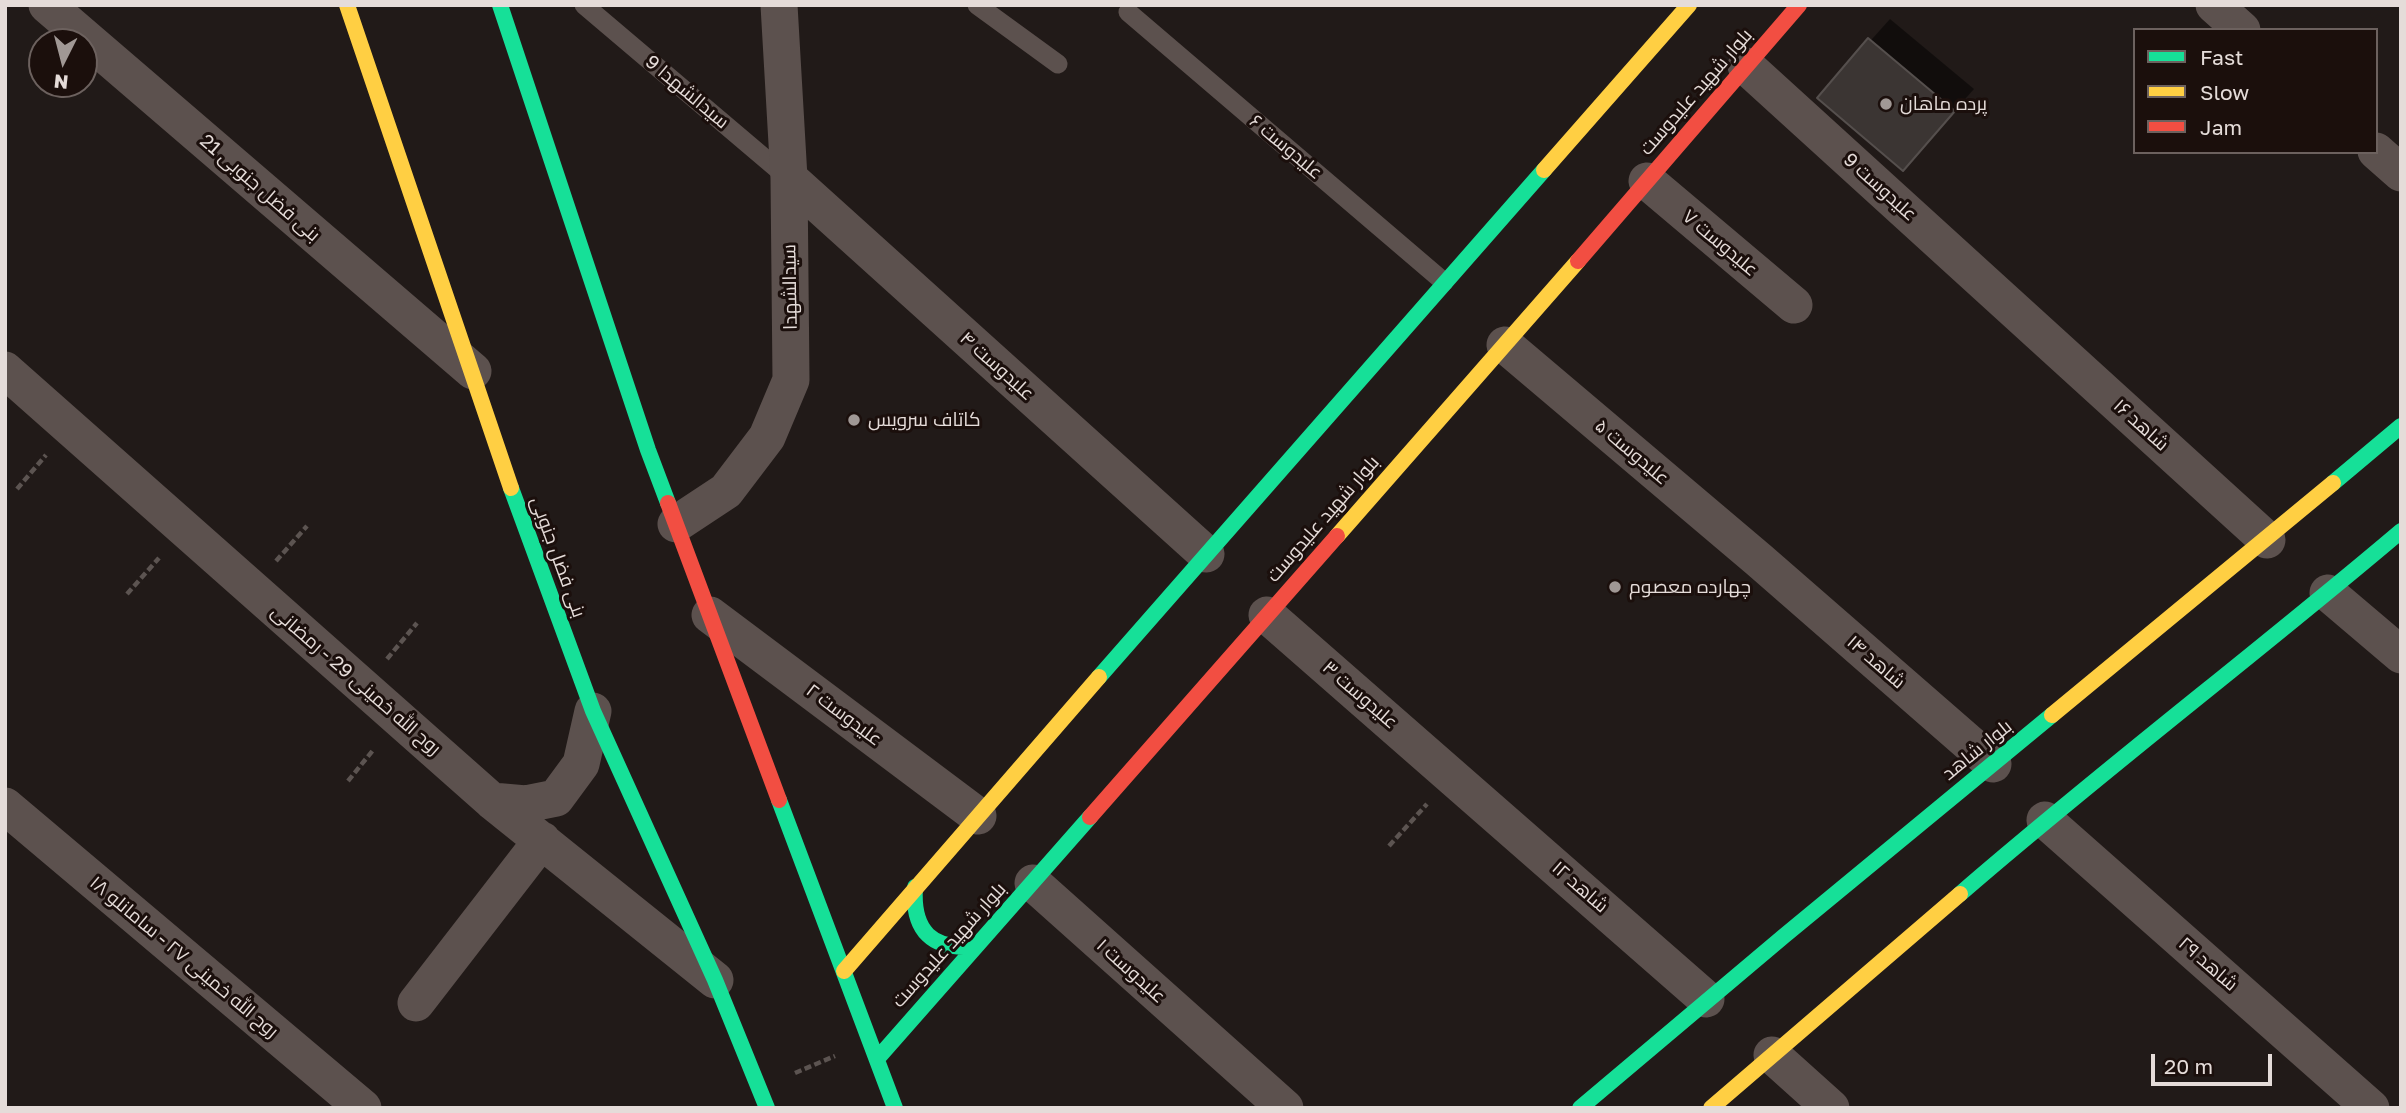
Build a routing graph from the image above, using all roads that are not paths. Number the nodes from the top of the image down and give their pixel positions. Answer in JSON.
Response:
{"nodes":[{"id":1,"x":47,"y":5,"type":"edge"},
{"id":2,"x":347,"y":5,"type":"edge"},
{"id":3,"x":500,"y":5,"type":"edge"},
{"id":4,"x":584,"y":5,"type":"edge"},
{"id":5,"x":779,"y":5,"type":"edge"},
{"id":6,"x":977,"y":5,"type":"edge"},
{"id":7,"x":1689,"y":5,"type":"edge"},
{"id":8,"x":1799,"y":5,"type":"edge"},
{"id":9,"x":2214,"y":5,"type":"edge"},
{"id":10,"x":1128,"y":12,"type":"dead end"},
{"id":11,"x":2240,"y":28,"type":"edge"},
{"id":12,"x":1058,"y":65,"type":"dead end"},
{"id":13,"x":1746,"y":66,"type":"junction"},
{"id":14,"x":2378,"y":153,"type":"edge"},
{"id":15,"x":2401,"y":173,"type":"edge"},
{"id":16,"x":789,"y":178,"type":"junction"},
{"id":17,"x":1647,"y":181,"type":"junction"},
{"id":18,"x":1444,"y":282,"type":"junction"},
{"id":19,"x":1794,"y":305,"type":"dead end"},
{"id":20,"x":2014,"y":309,"type":"joint"},
{"id":21,"x":1505,"y":345,"type":"junction"},
{"id":22,"x":5,"y":370,"type":"edge"},
{"id":23,"x":473,"y":372,"type":"junction"},
{"id":24,"x":2401,"y":426,"type":"edge"},
{"id":25,"x":676,"y":524,"type":"junction"},
{"id":26,"x":2401,"y":531,"type":"edge"},
{"id":27,"x":2267,"y":540,"type":"junction"},
{"id":28,"x":1206,"y":554,"type":"junction"},
{"id":29,"x":1759,"y":560,"type":"joint"},
{"id":30,"x":2328,"y":593,"type":"junction"},
{"id":31,"x":710,"y":615,"type":"junction"},
{"id":32,"x":1267,"y":615,"type":"junction"},
{"id":33,"x":2401,"y":656,"type":"edge"},
{"id":34,"x":593,"y":711,"type":"junction"},
{"id":35,"x":1993,"y":764,"type":"junction"},
{"id":36,"x":1453,"y":775,"type":"joint"},
{"id":37,"x":492,"y":801,"type":"junction"},
{"id":38,"x":5,"y":806,"type":"edge"},
{"id":39,"x":978,"y":816,"type":"junction"},
{"id":40,"x":2045,"y":820,"type":"junction"},
{"id":41,"x":542,"y":840,"type":"junction"},
{"id":42,"x":1032,"y":883,"type":"junction"},
{"id":43,"x":915,"y":887,"type":"junction"},
{"id":44,"x":975,"y":946,"type":"junction"},
{"id":45,"x":844,"y":971,"type":"junction"},
{"id":46,"x":715,"y":980,"type":"junction"},
{"id":47,"x":1706,"y":999,"type":"junction"},
{"id":48,"x":416,"y":1003,"type":"dead end"},
{"id":49,"x":1772,"y":1055,"type":"junction"},
{"id":50,"x":877,"y":1059,"type":"junction"},
{"id":51,"x":363,"y":1108,"type":"edge"},
{"id":52,"x":767,"y":1108,"type":"edge"},
{"id":53,"x":895,"y":1108,"type":"edge"},
{"id":54,"x":1284,"y":1108,"type":"edge"},
{"id":55,"x":1580,"y":1108,"type":"edge"},
{"id":56,"x":1711,"y":1108,"type":"edge"},
{"id":57,"x":1831,"y":1108,"type":"edge"},
{"id":58,"x":2371,"y":1108,"type":"edge"}],
"edges":[{"from":1,"to":23,"type":"street","name":"بنی فضل جنوبی 21"},
{"from":2,"to":23,"type":"main road","name":"بنی فضل جنوبی"},
{"from":3,"to":25,"type":"main road"},
{"from":4,"to":16,"type":"lane","name":"سیدالشهدا 9"},
{"from":5,"to":16,"type":"street","name":"سیدالشهدا"},
{"from":6,"to":12,"type":"lane"},
{"from":7,"to":18,"type":"main road"},
{"from":8,"to":13,"type":"main road","name":"بلوار شهید علیدوست"},
{"from":9,"to":11,"type":"street"},
{"from":10,"to":18,"type":"lane","name":"علیدوست ۶"},
{"from":13,"to":17,"type":"main road","name":"بلوار شهید علیدوست"},
{"from":13,"to":20,"type":"street","name":"علیدوست 9"},
{"from":14,"to":15,"type":"street"},
{"from":16,"to":25,"type":"street","name":"سیدالشهدا"},
{"from":16,"to":28,"type":"street","name":"علیدوست ۴"},
{"from":17,"to":19,"type":"street","name":"علیدوست ۷"},
{"from":17,"to":21,"type":"main road","name":"بلوار شهید علیدوست"},
{"from":18,"to":28,"type":"main road"},
{"from":20,"to":27,"type":"street","name":"شاهد ۱۶"},
{"from":21,"to":29,"type":"street","name":"علیدوست ۵"},
{"from":21,"to":32,"type":"main road","name":"بلوار شهید علیدوست"},
{"from":22,"to":37,"type":"street","name":"روح الله خمینی 29 - رمضانی"},
{"from":23,"to":34,"type":"main road","name":"بنی فضل جنوبی"},
{"from":24,"to":27,"type":"main road","name":"بلوار شاهد"},
{"from":25,"to":31,"type":"main road"},
{"from":26,"to":30,"type":"main road"},
{"from":27,"to":35,"type":"main road","name":"بلوار شاهد"},
{"from":28,"to":39,"type":"main road"},
{"from":29,"to":35,"type":"street","name":"شاهد ۱۴"},
{"from":30,"to":33,"type":"street"},
{"from":30,"to":40,"type":"main road"},
{"from":31,"to":39,"type":"street","name":"علیدوست ۲"},
{"from":31,"to":45,"type":"main road"},
{"from":32,"to":36,"type":"street","name":"علیدوست ۳"},
{"from":32,"to":42,"type":"main road","name":"بلوار شهید علیدوست"},
{"from":34,"to":37,"type":"street"},
{"from":34,"to":46,"type":"main road","name":"بنی فضل جنوبی"},
{"from":35,"to":47,"type":"main road","name":"بلوار شاهد"},
{"from":36,"to":47,"type":"street","name":"شاهد ۱۲"},
{"from":37,"to":41,"type":"street","name":"روح الله خمینی 29 - رمضانی"},
{"from":38,"to":51,"type":"street","name":"روح الله خمینی ۲۷ - سامانلو ۱۸"},
{"from":39,"to":43,"type":"main road"},
{"from":40,"to":49,"type":"main road"},
{"from":40,"to":58,"type":"street","name":"شاهد ۲۹"},
{"from":41,"to":46,"type":"street","name":"روح الله خمینی 29 - رمضانی"},
{"from":41,"to":48,"type":"street"},
{"from":42,"to":44,"type":"main road","name":"بلوار شهید علیدوست"},
{"from":42,"to":54,"type":"street","name":"علیدوست ۱"},
{"from":43,"to":44,"type":"main road"},
{"from":43,"to":45,"type":"main road"},
{"from":44,"to":50,"type":"main road","name":"بلوار شهید علیدوست"},
{"from":45,"to":50,"type":"main road"},
{"from":46,"to":52,"type":"main road","name":"بنی فضل جنوبی"},
{"from":47,"to":55,"type":"main road","name":"بلوار شاهد"},
{"from":49,"to":56,"type":"main road"},
{"from":49,"to":57,"type":"street"},
{"from":50,"to":53,"type":"main road"}]}
